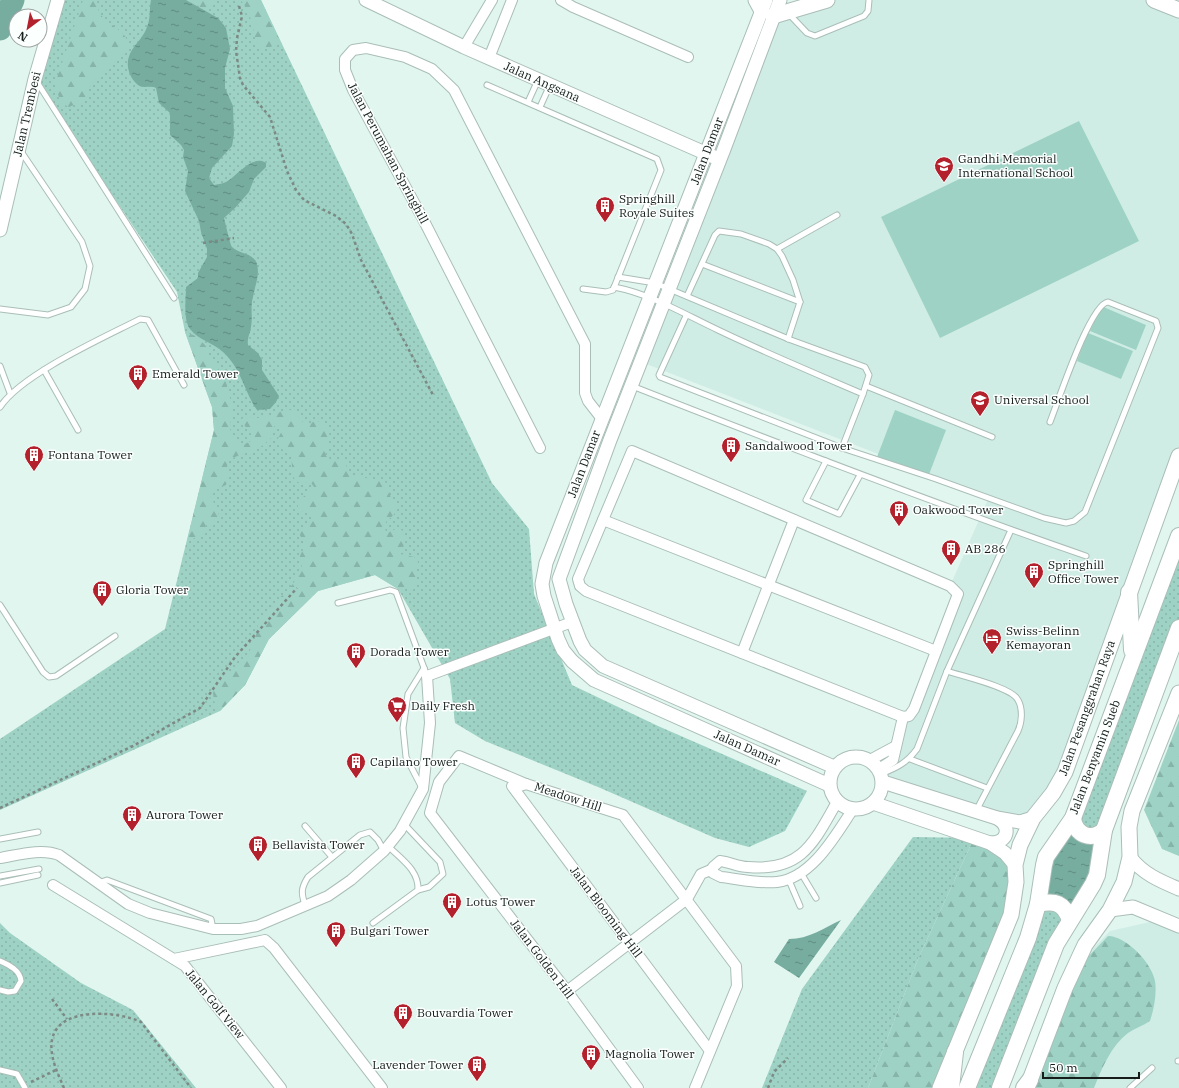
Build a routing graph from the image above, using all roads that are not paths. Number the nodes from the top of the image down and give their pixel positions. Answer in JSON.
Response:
{"nodes":[{"id":1,"x":58,"y":0,"type":"edge"},
{"id":2,"x":366,"y":0,"type":"edge"},
{"id":3,"x":492,"y":0,"type":"edge"},
{"id":4,"x":512,"y":0,"type":"edge"},
{"id":5,"x":561,"y":0,"type":"edge"},
{"id":6,"x":827,"y":0,"type":"edge"},
{"id":7,"x":869,"y":0,"type":"edge"},
{"id":8,"x":1154,"y":0,"type":"edge"},
{"id":9,"x":771,"y":7,"type":"edge"},
{"id":10,"x":1179,"y":10,"type":"edge"},
{"id":11,"x":464,"y":48,"type":"junction"},
{"id":12,"x":688,"y":57,"type":"dead end"},
{"id":13,"x":489,"y":58,"type":"junction"},
{"id":14,"x":35,"y":79,"type":"junction"},
{"id":15,"x":544,"y":82,"type":"junction"},
{"id":16,"x":487,"y":85,"type":"dead end"},
{"id":17,"x":528,"y":102,"type":"junction"},
{"id":18,"x":540,"y":107,"type":"junction"},
{"id":19,"x":19,"y":149,"type":"junction"},
{"id":20,"x":706,"y":153,"type":"junction"},
{"id":21,"x":719,"y":160,"type":"junction"},
{"id":22,"x":837,"y":215,"type":"dead end"},
{"id":23,"x":0,"y":230,"type":"edge"},
{"id":24,"x":777,"y":249,"type":"junction"},
{"id":25,"x":702,"y":264,"type":"junction"},
{"id":26,"x":618,"y":278,"type":"junction"},
{"id":27,"x":655,"y":282,"type":"junction"},
{"id":28,"x":614,"y":287,"type":"junction"},
{"id":29,"x":669,"y":288,"type":"junction"},
{"id":30,"x":583,"y":289,"type":"dead end"},
{"id":31,"x":687,"y":296,"type":"junction"},
{"id":32,"x":650,"y":297,"type":"junction"},
{"id":33,"x":174,"y":298,"type":"dead end"},
{"id":34,"x":800,"y":302,"type":"junction"},
{"id":35,"x":663,"y":303,"type":"junction"},
{"id":36,"x":0,"y":309,"type":"edge"},
{"id":37,"x":686,"y":316,"type":"junction"},
{"id":38,"x":788,"y":339,"type":"junction"},
{"id":39,"x":0,"y":366,"type":"edge"},
{"id":40,"x":44,"y":370,"type":"junction"},
{"id":41,"x":616,"y":384,"type":"junction"},
{"id":42,"x":184,"y":385,"type":"dead end"},
{"id":43,"x":866,"y":386,"type":"junction"},
{"id":44,"x":631,"y":387,"type":"junction"},
{"id":45,"x":10,"y":393,"type":"junction"},
{"id":46,"x":863,"y":394,"type":"junction"},
{"id":47,"x":0,"y":406,"type":"edge"},
{"id":48,"x":602,"y":419,"type":"junction"},
{"id":49,"x":1050,"y":422,"type":"dead end"},
{"id":50,"x":78,"y":430,"type":"dead end"},
{"id":51,"x":596,"y":435,"type":"junction"},
{"id":52,"x":992,"y":436,"type":"dead end"},
{"id":53,"x":610,"y":440,"type":"junction"},
{"id":54,"x":540,"y":448,"type":"dead end"},
{"id":55,"x":842,"y":448,"type":"junction"},
{"id":56,"x":1179,"y":456,"type":"edge"},
{"id":57,"x":826,"y":462,"type":"junction"},
{"id":58,"x":860,"y":474,"type":"junction"},
{"id":59,"x":603,"y":520,"type":"junction"},
{"id":60,"x":794,"y":520,"type":"junction"},
{"id":61,"x":1011,"y":530,"type":"junction"},
{"id":62,"x":1179,"y":536,"type":"edge"},
{"id":63,"x":1086,"y":556,"type":"dead end"},
{"id":64,"x":769,"y":585,"type":"junction"},
{"id":65,"x":1129,"y":592,"type":"junction"},
{"id":66,"x":338,"y":603,"type":"dead end"},
{"id":67,"x":0,"y":605,"type":"edge"},
{"id":68,"x":572,"y":622,"type":"junction"},
{"id":69,"x":554,"y":628,"type":"junction"},
{"id":70,"x":1179,"y":628,"type":"edge"},
{"id":71,"x":115,"y":636,"type":"dead end"},
{"id":72,"x":1175,"y":647,"type":"edge"},
{"id":73,"x":936,"y":651,"type":"junction"},
{"id":74,"x":742,"y":652,"type":"junction"},
{"id":75,"x":1133,"y":659,"type":"junction"},
{"id":76,"x":947,"y":671,"type":"junction"},
{"id":77,"x":426,"y":672,"type":"junction"},
{"id":78,"x":1179,"y":692,"type":"edge"},
{"id":79,"x":903,"y":717,"type":"junction"},
{"id":80,"x":910,"y":759,"type":"junction"},
{"id":81,"x":834,"y":767,"type":"junction"},
{"id":82,"x":878,"y":771,"type":"junction"},
{"id":83,"x":501,"y":773,"type":"junction"},
{"id":84,"x":526,"y":784,"type":"junction"},
{"id":85,"x":829,"y":785,"type":"junction"},
{"id":86,"x":987,"y":788,"type":"junction"},
{"id":87,"x":423,"y":789,"type":"junction"},
{"id":88,"x":516,"y":790,"type":"junction"},
{"id":89,"x":838,"y":802,"type":"junction"},
{"id":90,"x":873,"y":803,"type":"junction"},
{"id":91,"x":853,"y":809,"type":"junction"},
{"id":92,"x":976,"y":811,"type":"junction"},
{"id":93,"x":997,"y":818,"type":"junction"},
{"id":94,"x":1033,"y":818,"type":"junction"},
{"id":95,"x":1073,"y":818,"type":"junction"},
{"id":96,"x":404,"y":824,"type":"junction"},
{"id":97,"x":305,"y":826,"type":"dead end"},
{"id":98,"x":1104,"y":830,"type":"junction"},
{"id":99,"x":38,"y":832,"type":"dead end"},
{"id":100,"x":0,"y":839,"type":"edge"},
{"id":101,"x":990,"y":843,"type":"junction"},
{"id":102,"x":386,"y":848,"type":"junction"},
{"id":103,"x":332,"y":857,"type":"junction"},
{"id":104,"x":1130,"y":857,"type":"junction"},
{"id":105,"x":0,"y":858,"type":"edge"},
{"id":106,"x":1015,"y":865,"type":"junction"},
{"id":107,"x":39,"y":869,"type":"dead end"},
{"id":108,"x":713,"y":869,"type":"junction"},
{"id":109,"x":801,"y":873,"type":"junction"},
{"id":110,"x":38,"y":875,"type":"dead end"},
{"id":111,"x":0,"y":876,"type":"edge"},
{"id":112,"x":788,"y":878,"type":"junction"},
{"id":113,"x":98,"y":882,"type":"junction"},
{"id":114,"x":0,"y":883,"type":"edge"},
{"id":115,"x":53,"y":886,"type":"dead end"},
{"id":116,"x":1179,"y":889,"type":"edge"},
{"id":117,"x":418,"y":890,"type":"junction"},
{"id":118,"x":816,"y":898,"type":"dead end"},
{"id":119,"x":687,"y":899,"type":"junction"},
{"id":120,"x":1038,"y":904,"type":"junction"},
{"id":121,"x":305,"y":905,"type":"junction"},
{"id":122,"x":800,"y":906,"type":"dead end"},
{"id":123,"x":1110,"y":910,"type":"junction"},
{"id":124,"x":1070,"y":920,"type":"junction"},
{"id":125,"x":373,"y":923,"type":"dead end"},
{"id":126,"x":1179,"y":926,"type":"edge"},
{"id":127,"x":213,"y":929,"type":"junction"},
{"id":128,"x":628,"y":942,"type":"junction"},
{"id":129,"x":174,"y":960,"type":"junction"},
{"id":130,"x":0,"y":961,"type":"edge"},
{"id":131,"x":0,"y":990,"type":"edge"},
{"id":132,"x":567,"y":991,"type":"junction"},
{"id":133,"x":710,"y":1051,"type":"junction"},
{"id":134,"x":955,"y":1052,"type":"junction"},
{"id":135,"x":1152,"y":1068,"type":"dead end"},
{"id":136,"x":0,"y":1070,"type":"edge"},
{"id":137,"x":1027,"y":1085,"type":"edge"},
{"id":138,"x":25,"y":1087,"type":"edge"},
{"id":139,"x":281,"y":1088,"type":"edge"},
{"id":140,"x":382,"y":1088,"type":"edge"},
{"id":141,"x":638,"y":1088,"type":"edge"},
{"id":142,"x":695,"y":1088,"type":"edge"},
{"id":143,"x":940,"y":1088,"type":"edge"},
{"id":144,"x":950,"y":1088,"type":"edge"},
{"id":145,"x":967,"y":1088,"type":"edge"},
{"id":146,"x":1000,"y":1088,"type":"edge"},
{"id":147,"x":1130,"y":1088,"type":"edge"}],
"edges":[{"from":1,"to":14,"type":"street","name":"Jalan Trembesi"},
{"from":2,"to":11,"type":"street","name":"Jalan Angsana"},
{"from":3,"to":11,"type":"street"},
{"from":4,"to":13,"type":"street"},
{"from":5,"to":12,"type":"street"},
{"from":6,"to":9,"type":"main road"},
{"from":7,"to":9,"type":"lane"},
{"from":8,"to":10,"type":"main road"},
{"from":9,"to":20,"type":"street","name":"Jalan Damar"},
{"from":9,"to":21,"type":"street","name":"Jalan Damar"},
{"from":11,"to":13,"type":"street","name":"Jalan Angsana"},
{"from":13,"to":15,"type":"street","name":"Jalan Angsana"},
{"from":14,"to":19,"type":"street","name":"Jalan Trembesi"},
{"from":14,"to":33,"type":"lane"},
{"from":15,"to":17,"type":"lane"},
{"from":15,"to":18,"type":"lane"},
{"from":15,"to":20,"type":"street","name":"Jalan Angsana"},
{"from":16,"to":17,"type":"lane"},
{"from":17,"to":18,"type":"lane"},
{"from":18,"to":26,"type":"lane"},
{"from":19,"to":23,"type":"street","name":"Jalan Trembesi"},
{"from":19,"to":36,"type":"lane"},
{"from":20,"to":21,"type":"street","name":"Jalan Angsana"},
{"from":20,"to":27,"type":"street","name":"Jalan Damar"},
{"from":21,"to":29,"type":"street","name":"Jalan Damar"},
{"from":22,"to":24,"type":"lane"},
{"from":24,"to":25,"type":"lane"},
{"from":24,"to":34,"type":"lane"},
{"from":25,"to":31,"type":"lane"},
{"from":25,"to":34,"type":"lane"},
{"from":26,"to":27,"type":"lane"},
{"from":26,"to":28,"type":"lane"},
{"from":27,"to":29,"type":"lane"},
{"from":27,"to":32,"type":"street","name":"Jalan Damar"},
{"from":28,"to":30,"type":"lane"},
{"from":28,"to":32,"type":"lane"},
{"from":29,"to":31,"type":"lane"},
{"from":29,"to":35,"type":"street","name":"Jalan Damar"},
{"from":31,"to":38,"type":"lane"},
{"from":32,"to":35,"type":"lane"},
{"from":32,"to":41,"type":"street","name":"Jalan Damar"},
{"from":34,"to":38,"type":"lane"},
{"from":35,"to":37,"type":"lane"},
{"from":35,"to":44,"type":"street","name":"Jalan Damar"},
{"from":37,"to":46,"type":"lane"},
{"from":37,"to":55,"type":"lane"},
{"from":38,"to":43,"type":"lane"},
{"from":39,"to":45,"type":"lane"},
{"from":40,"to":42,"type":"lane"},
{"from":40,"to":45,"type":"lane"},
{"from":40,"to":50,"type":"lane"},
{"from":41,"to":44,"type":"street"},
{"from":41,"to":48,"type":"street","name":"Jalan Damar"},
{"from":43,"to":46,"type":"lane"},
{"from":43,"to":52,"type":"lane"},
{"from":44,"to":53,"type":"street","name":"Jalan Damar"},
{"from":44,"to":57,"type":"lane"},
{"from":45,"to":47,"type":"lane"},
{"from":46,"to":55,"type":"lane"},
{"from":48,"to":51,"type":"street","name":"Jalan Damar"},
{"from":48,"to":54,"type":"street","name":"Jalan Perumahan Springhill"},
{"from":49,"to":55,"type":"lane"},
{"from":51,"to":53,"type":"street"},
{"from":51,"to":69,"type":"street","name":"Jalan Damar"},
{"from":53,"to":68,"type":"street","name":"Jalan Damar"},
{"from":56,"to":65,"type":"main road","name":"Jalan Pesanggrahan Raya"},
{"from":57,"to":58,"type":"lane"},
{"from":57,"to":58,"type":"lane"},
{"from":58,"to":61,"type":"lane"},
{"from":59,"to":60,"type":"street"},
{"from":59,"to":64,"type":"street"},
{"from":59,"to":74,"type":"street"},
{"from":60,"to":64,"type":"street"},
{"from":60,"to":73,"type":"street"},
{"from":61,"to":63,"type":"lane"},
{"from":61,"to":76,"type":"lane"},
{"from":62,"to":75,"type":"main road","name":"Jalan Benyamin Sueb"},
{"from":64,"to":73,"type":"street"},
{"from":64,"to":74,"type":"street"},
{"from":65,"to":75,"type":"main road"},
{"from":65,"to":94,"type":"main road","name":"Jalan Pesanggrahan Raya"},
{"from":66,"to":77,"type":"lane"},
{"from":67,"to":71,"type":"lane"},
{"from":68,"to":69,"type":"street"},
{"from":68,"to":81,"type":"street","name":"Jalan Damar"},
{"from":69,"to":77,"type":"street"},
{"from":69,"to":85,"type":"street","name":"Jalan Damar"},
{"from":70,"to":72,"type":"main road"},
{"from":72,"to":98,"type":"main road"},
{"from":73,"to":79,"type":"street"},
{"from":74,"to":79,"type":"street"},
{"from":75,"to":95,"type":"main road","name":"Jalan Benyamin Sueb"},
{"from":76,"to":80,"type":"lane"},
{"from":76,"to":86,"type":"lane"},
{"from":77,"to":87,"type":"street"},
{"from":77,"to":87,"type":"lane"},
{"from":78,"to":104,"type":"main road"},
{"from":79,"to":82,"type":"street"},
{"from":80,"to":82,"type":"lane"},
{"from":80,"to":86,"type":"lane"},
{"from":81,"to":82,"type":"street"},
{"from":81,"to":85,"type":"street"},
{"from":82,"to":90,"type":"street"},
{"from":82,"to":92,"type":"street"},
{"from":83,"to":84,"type":"street"},
{"from":83,"to":88,"type":"street","name":"Jalan Blooming Hill"},
{"from":83,"to":132,"type":"street","name":"Jalan Golden Hill"},
{"from":84,"to":88,"type":"street","name":"Meadow Hill"},
{"from":84,"to":119,"type":"street","name":"Meadow Hill"},
{"from":85,"to":89,"type":"street"},
{"from":86,"to":92,"type":"lane"},
{"from":87,"to":96,"type":"street"},
{"from":88,"to":128,"type":"street","name":"Jalan Blooming Hill"},
{"from":89,"to":91,"type":"street"},
{"from":89,"to":108,"type":"street"},
{"from":90,"to":91,"type":"street"},
{"from":90,"to":101,"type":"street"},
{"from":91,"to":109,"type":"street"},
{"from":92,"to":93,"type":"street"},
{"from":93,"to":94,"type":"street"},
{"from":93,"to":101,"type":"street"},
{"from":94,"to":106,"type":"main road","name":"Jalan Pesanggrahan Raya"},
{"from":95,"to":98,"type":"main road"},
{"from":95,"to":120,"type":"main road","name":"Jalan Benyamin Sueb"},
{"from":96,"to":102,"type":"street"},
{"from":96,"to":117,"type":"lane"},
{"from":97,"to":103,"type":"lane"},
{"from":98,"to":124,"type":"main road"},
{"from":99,"to":100,"type":"lane"},
{"from":101,"to":106,"type":"street"},
{"from":102,"to":103,"type":"lane"},
{"from":102,"to":117,"type":"lane"},
{"from":102,"to":121,"type":"street"},
{"from":103,"to":121,"type":"lane"},
{"from":104,"to":116,"type":"street"},
{"from":104,"to":123,"type":"main road"},
{"from":105,"to":113,"type":"street"},
{"from":106,"to":134,"type":"main road","name":"Jalan Pesanggrahan Raya"},
{"from":107,"to":111,"type":"lane"},
{"from":108,"to":112,"type":"street"},
{"from":108,"to":119,"type":"street"},
{"from":109,"to":112,"type":"street"},
{"from":109,"to":118,"type":"lane"},
{"from":110,"to":114,"type":"lane"},
{"from":112,"to":122,"type":"lane"},
{"from":113,"to":127,"type":"street"},
{"from":113,"to":127,"type":"lane"},
{"from":115,"to":129,"type":"street","name":"Jalan Golf View"},
{"from":117,"to":125,"type":"lane"},
{"from":119,"to":128,"type":"street"},
{"from":119,"to":133,"type":"street"},
{"from":120,"to":124,"type":"main road"},
{"from":120,"to":145,"type":"main road","name":"Jalan Benyamin Sueb"},
{"from":121,"to":127,"type":"street"},
{"from":123,"to":126,"type":"street"},
{"from":123,"to":137,"type":"main road"},
{"from":124,"to":146,"type":"main road"},
{"from":128,"to":132,"type":"street"},
{"from":128,"to":133,"type":"street","name":"Jalan Blooming Hill"},
{"from":129,"to":139,"type":"street","name":"Jalan Golf View"},
{"from":129,"to":140,"type":"street"},
{"from":130,"to":131,"type":"lane"},
{"from":132,"to":141,"type":"street","name":"Jalan Golden Hill"},
{"from":133,"to":142,"type":"street"},
{"from":134,"to":143,"type":"main road","name":"Jalan Pesanggrahan Raya"},
{"from":134,"to":144,"type":"main road"},
{"from":135,"to":147,"type":"lane"},
{"from":136,"to":138,"type":"lane"}]}
